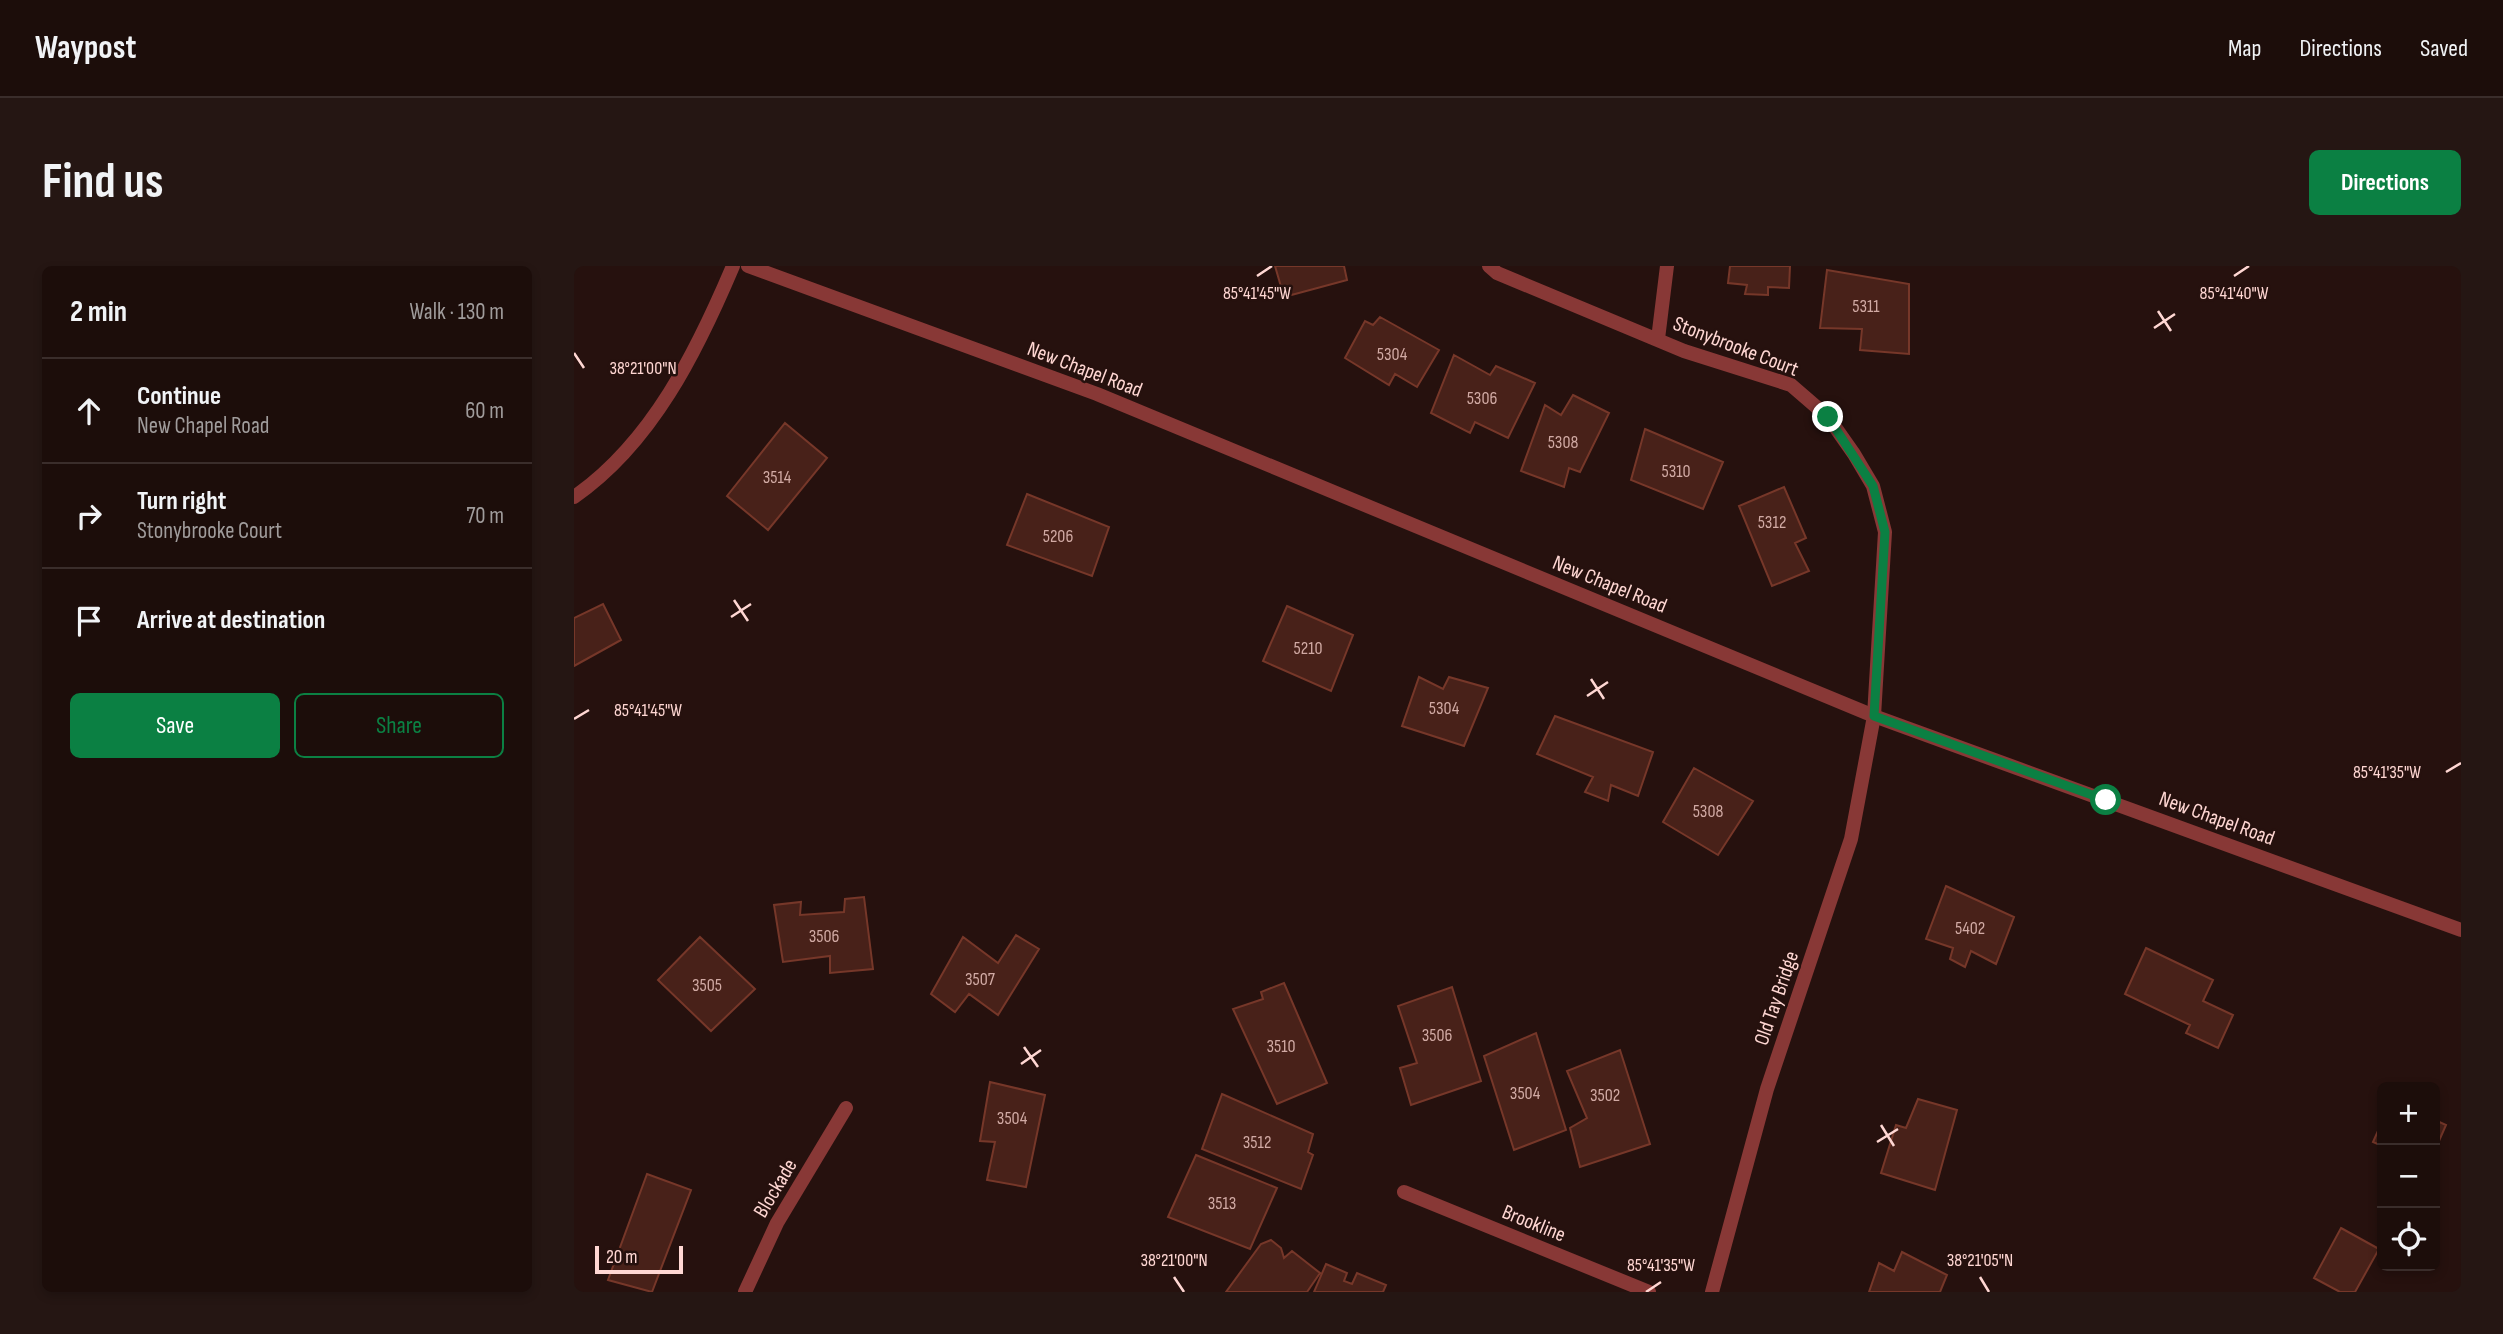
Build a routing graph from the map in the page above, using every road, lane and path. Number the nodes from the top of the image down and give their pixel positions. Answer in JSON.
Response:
{"nodes":[{"id":1,"x":733,"y":266,"type":"edge"},
{"id":2,"x":748,"y":266,"type":"edge"},
{"id":3,"x":1489,"y":266,"type":"edge"},
{"id":4,"x":1667,"y":266,"type":"edge"},
{"id":5,"x":1658,"y":339,"type":"junction"},
{"id":6,"x":574,"y":497,"type":"edge"},
{"id":7,"x":1874,"y":716,"type":"junction"},
{"id":8,"x":2461,"y":930,"type":"edge"},
{"id":9,"x":846,"y":1108,"type":"dead end"},
{"id":10,"x":1404,"y":1192,"type":"dead end"},
{"id":11,"x":745,"y":1292,"type":"edge"},
{"id":12,"x":1649,"y":1292,"type":"edge"},
{"id":13,"x":1712,"y":1292,"type":"edge"}],
"edges":[{"from":1,"to":6,"type":"street"},
{"from":2,"to":7,"type":"street","name":"New Chapel Road"},
{"from":3,"to":5,"type":"street","name":"Stonybrooke Court"},
{"from":4,"to":5,"type":"street"},
{"from":5,"to":7,"type":"street","name":"Stonybrooke Court"},
{"from":7,"to":8,"type":"street","name":"New Chapel Road"},
{"from":7,"to":13,"type":"street","name":"Old Tay Bridge"},
{"from":9,"to":11,"type":"street","name":"Blockade"},
{"from":10,"to":12,"type":"street","name":"Brookline"}]}
